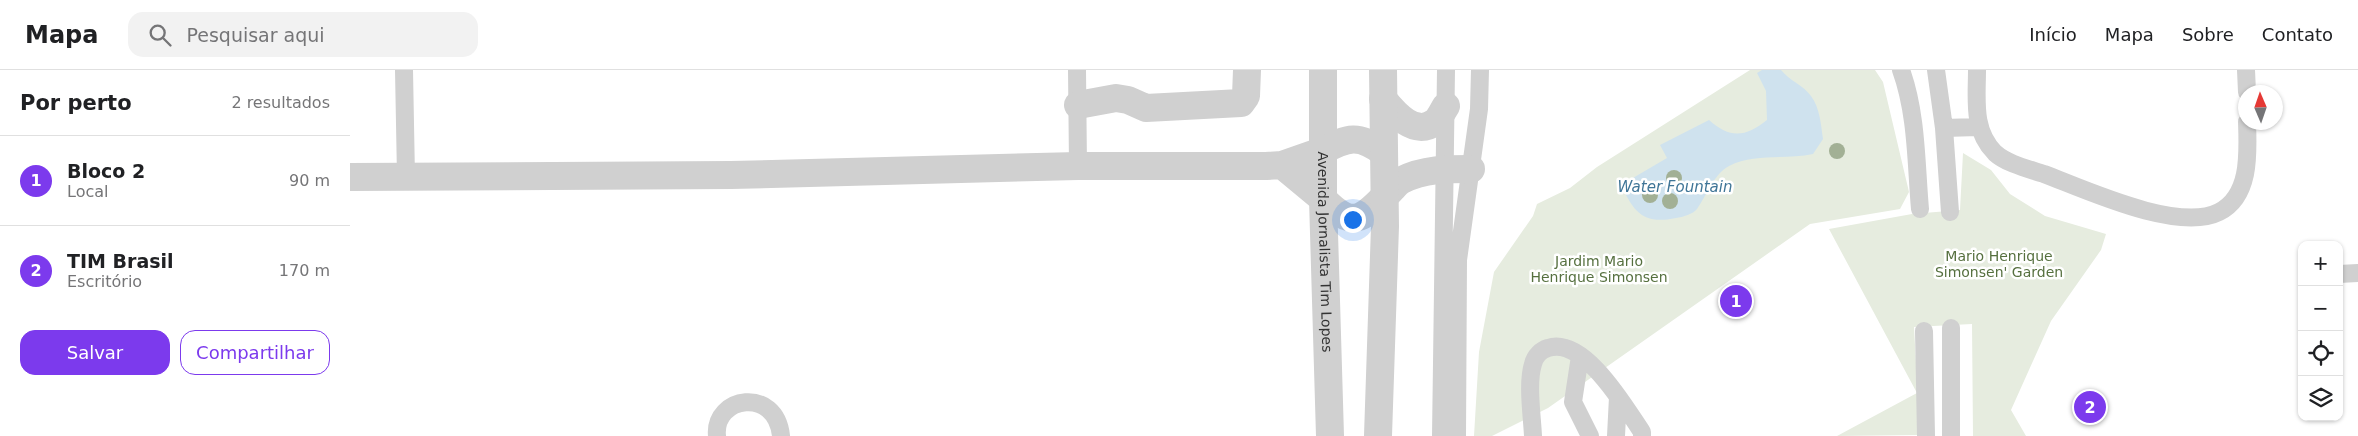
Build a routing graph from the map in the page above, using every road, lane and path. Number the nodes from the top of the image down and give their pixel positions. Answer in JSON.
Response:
{"nodes":[{"id":1,"x":404,"y":70,"type":"edge"},
{"id":2,"x":1077,"y":70,"type":"edge"},
{"id":3,"x":1247,"y":70,"type":"edge"},
{"id":4,"x":1323,"y":70,"type":"edge"},
{"id":5,"x":1382,"y":70,"type":"edge"},
{"id":6,"x":1446,"y":70,"type":"edge"},
{"id":7,"x":1480,"y":70,"type":"edge"},
{"id":8,"x":1901,"y":70,"type":"edge"},
{"id":9,"x":1936,"y":70,"type":"edge"},
{"id":10,"x":1977,"y":70,"type":"edge"},
{"id":11,"x":2246,"y":70,"type":"edge"},
{"id":12,"x":2247,"y":85,"type":"edge"},
{"id":13,"x":1383,"y":99,"type":"junction"},
{"id":14,"x":1078,"y":105,"type":"junction"},
{"id":15,"x":1446,"y":106,"type":"junction"},
{"id":16,"x":1978,"y":127,"type":"junction"},
{"id":17,"x":1944,"y":128,"type":"junction"},
{"id":18,"x":2247,"y":130,"type":"edge"},
{"id":19,"x":1322,"y":152,"type":"junction"},
{"id":20,"x":1383,"y":152,"type":"junction"},
{"id":21,"x":1282,"y":165,"type":"junction"},
{"id":22,"x":1078,"y":166,"type":"junction"},
{"id":23,"x":1471,"y":169,"type":"junction"},
{"id":24,"x":1443,"y":170,"type":"junction"},
{"id":25,"x":350,"y":177,"type":"edge"},
{"id":26,"x":406,"y":177,"type":"junction"},
{"id":27,"x":1384,"y":197,"type":"junction"},
{"id":28,"x":1323,"y":198,"type":"junction"},
{"id":29,"x":1920,"y":209,"type":"dead end"},
{"id":30,"x":1950,"y":212,"type":"dead end"},
{"id":31,"x":2358,"y":273,"type":"edge"},
{"id":32,"x":2343,"y":274,"type":"edge"},
{"id":33,"x":1951,"y":328,"type":"dead end"},
{"id":34,"x":1924,"y":331,"type":"dead end"},
{"id":35,"x":1580,"y":356,"type":"junction"},
{"id":36,"x":1618,"y":397,"type":"junction"},
{"id":37,"x":1643,"y":435,"type":"edge"},
{"id":38,"x":717,"y":436,"type":"edge"},
{"id":39,"x":781,"y":436,"type":"edge"},
{"id":40,"x":1330,"y":436,"type":"edge"},
{"id":41,"x":1378,"y":436,"type":"edge"},
{"id":42,"x":1441,"y":436,"type":"edge"},
{"id":43,"x":1457,"y":436,"type":"edge"},
{"id":44,"x":1533,"y":436,"type":"edge"},
{"id":45,"x":1590,"y":436,"type":"edge"},
{"id":46,"x":1616,"y":436,"type":"edge"},
{"id":47,"x":1926,"y":436,"type":"edge"},
{"id":48,"x":1951,"y":436,"type":"edge"}],
"edges":[{"from":1,"to":26,"type":"lane"},
{"from":2,"to":14,"type":"lane"},
{"from":3,"to":14,"type":"street"},
{"from":4,"to":19,"type":"street","name":"Avenida Jornalista Tim Lopes"},
{"from":5,"to":13,"type":"street"},
{"from":6,"to":15,"type":"lane"},
{"from":7,"to":23,"type":"lane"},
{"from":8,"to":29,"type":"lane"},
{"from":9,"to":17,"type":"lane"},
{"from":10,"to":16,"type":"lane"},
{"from":11,"to":12,"type":"lane"},
{"from":13,"to":15,"type":"street"},
{"from":13,"to":20,"type":"street"},
{"from":14,"to":22,"type":"lane"},
{"from":15,"to":24,"type":"lane"},
{"from":16,"to":17,"type":"lane"},
{"from":16,"to":18,"type":"lane"},
{"from":17,"to":30,"type":"lane"},
{"from":19,"to":20,"type":"street"},
{"from":19,"to":21,"type":"street"},
{"from":19,"to":28,"type":"street","name":"Avenida Jornalista Tim Lopes"},
{"from":20,"to":27,"type":"street"},
{"from":21,"to":22,"type":"street"},
{"from":21,"to":28,"type":"street"},
{"from":22,"to":26,"type":"street"},
{"from":23,"to":24,"type":"street"},
{"from":23,"to":43,"type":"lane"},
{"from":24,"to":27,"type":"street"},
{"from":24,"to":42,"type":"lane"},
{"from":25,"to":26,"type":"street"},
{"from":27,"to":28,"type":"street"},
{"from":27,"to":41,"type":"street"},
{"from":28,"to":40,"type":"street","name":"Avenida Jornalista Tim Lopes"},
{"from":31,"to":32,"type":"lane"},
{"from":33,"to":48,"type":"lane"},
{"from":34,"to":47,"type":"lane"},
{"from":35,"to":36,"type":"lane"},
{"from":35,"to":44,"type":"lane"},
{"from":35,"to":45,"type":"lane"},
{"from":36,"to":37,"type":"lane"},
{"from":36,"to":46,"type":"lane"},
{"from":38,"to":39,"type":"lane"}]}
